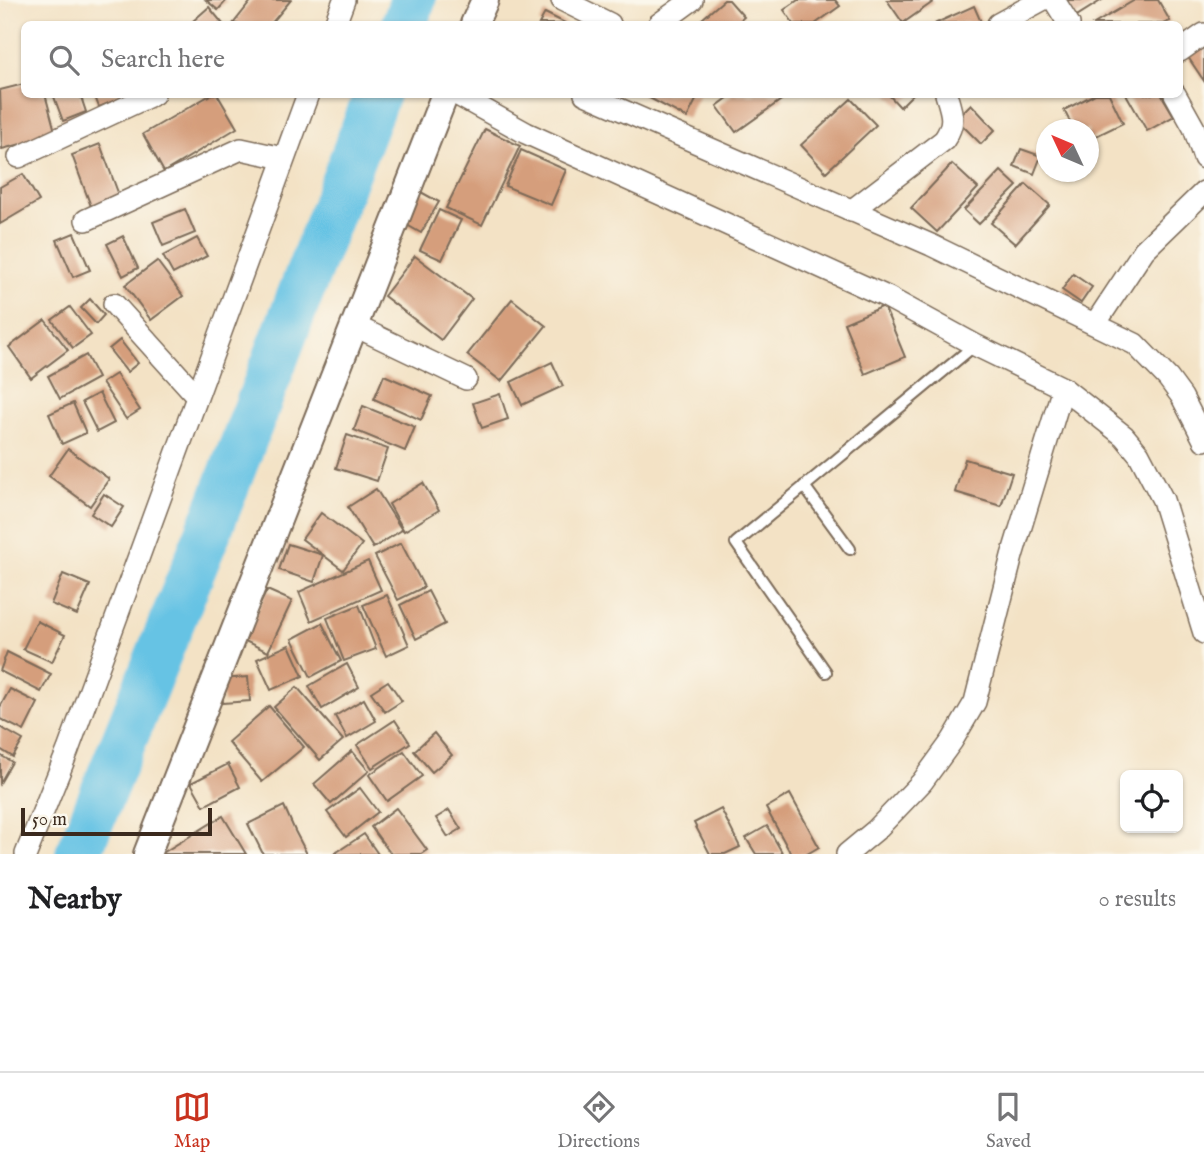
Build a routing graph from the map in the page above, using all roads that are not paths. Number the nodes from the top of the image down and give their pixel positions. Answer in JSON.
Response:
{"nodes":[{"id":1,"x":344,"y":0,"type":"edge"},
{"id":2,"x":485,"y":0,"type":"edge"},
{"id":3,"x":562,"y":0,"type":"edge"},
{"id":4,"x":692,"y":0,"type":"edge"},
{"id":5,"x":1042,"y":0,"type":"edge"},
{"id":6,"x":1054,"y":0,"type":"edge"},
{"id":7,"x":336,"y":21,"type":"edge"},
{"id":8,"x":475,"y":21,"type":"edge"},
{"id":9,"x":604,"y":21,"type":"edge"},
{"id":10,"x":663,"y":21,"type":"edge"},
{"id":11,"x":1004,"y":21,"type":"edge"},
{"id":12,"x":1067,"y":21,"type":"edge"},
{"id":13,"x":1204,"y":34,"type":"edge"},
{"id":14,"x":1183,"y":49,"type":"edge"},
{"id":15,"x":145,"y":98,"type":"edge"},
{"id":16,"x":306,"y":98,"type":"edge"},
{"id":17,"x":443,"y":98,"type":"edge"},
{"id":18,"x":463,"y":98,"type":"edge"},
{"id":19,"x":594,"y":98,"type":"edge"},
{"id":20,"x":947,"y":98,"type":"edge"},
{"id":21,"x":1177,"y":98,"type":"edge"},
{"id":22,"x":19,"y":157,"type":"dead end"},
{"id":23,"x":283,"y":158,"type":"junction"},
{"id":24,"x":1204,"y":158,"type":"edge"},
{"id":25,"x":1204,"y":192,"type":"edge"},
{"id":26,"x":851,"y":211,"type":"junction"},
{"id":27,"x":86,"y":220,"type":"dead end"},
{"id":28,"x":114,"y":304,"type":"dead end"},
{"id":29,"x":1095,"y":324,"type":"junction"},
{"id":30,"x":353,"y":325,"type":"junction"},
{"id":31,"x":975,"y":345,"type":"junction"},
{"id":32,"x":466,"y":379,"type":"dead end"},
{"id":33,"x":1063,"y":388,"type":"junction"},
{"id":34,"x":196,"y":395,"type":"junction"},
{"id":35,"x":1204,"y":440,"type":"edge"},
{"id":36,"x":804,"y":486,"type":"junction"},
{"id":37,"x":850,"y":549,"type":"dead end"},
{"id":38,"x":1204,"y":633,"type":"edge"},
{"id":39,"x":826,"y":672,"type":"dead end"},
{"id":40,"x":26,"y":854,"type":"edge"},
{"id":41,"x":147,"y":854,"type":"edge"},
{"id":42,"x":846,"y":854,"type":"edge"}],
"edges":[{"from":1,"to":7,"type":"street"},
{"from":2,"to":8,"type":"street"},
{"from":3,"to":9,"type":"street"},
{"from":4,"to":10,"type":"street"},
{"from":5,"to":11,"type":"street"},
{"from":6,"to":12,"type":"street"},
{"from":13,"to":14,"type":"street"},
{"from":15,"to":22,"type":"street"},
{"from":16,"to":23,"type":"street"},
{"from":17,"to":30,"type":"street"},
{"from":18,"to":31,"type":"street"},
{"from":19,"to":26,"type":"street"},
{"from":20,"to":26,"type":"street"},
{"from":21,"to":24,"type":"street"},
{"from":23,"to":27,"type":"street"},
{"from":23,"to":34,"type":"street"},
{"from":25,"to":29,"type":"street"},
{"from":26,"to":29,"type":"street"},
{"from":28,"to":34,"type":"street"},
{"from":29,"to":35,"type":"street"},
{"from":30,"to":32,"type":"street"},
{"from":30,"to":41,"type":"street"},
{"from":31,"to":33,"type":"street"},
{"from":31,"to":36,"type":"lane"},
{"from":33,"to":38,"type":"street"},
{"from":33,"to":42,"type":"street"},
{"from":34,"to":40,"type":"street"},
{"from":36,"to":37,"type":"lane"},
{"from":36,"to":39,"type":"lane"}]}
